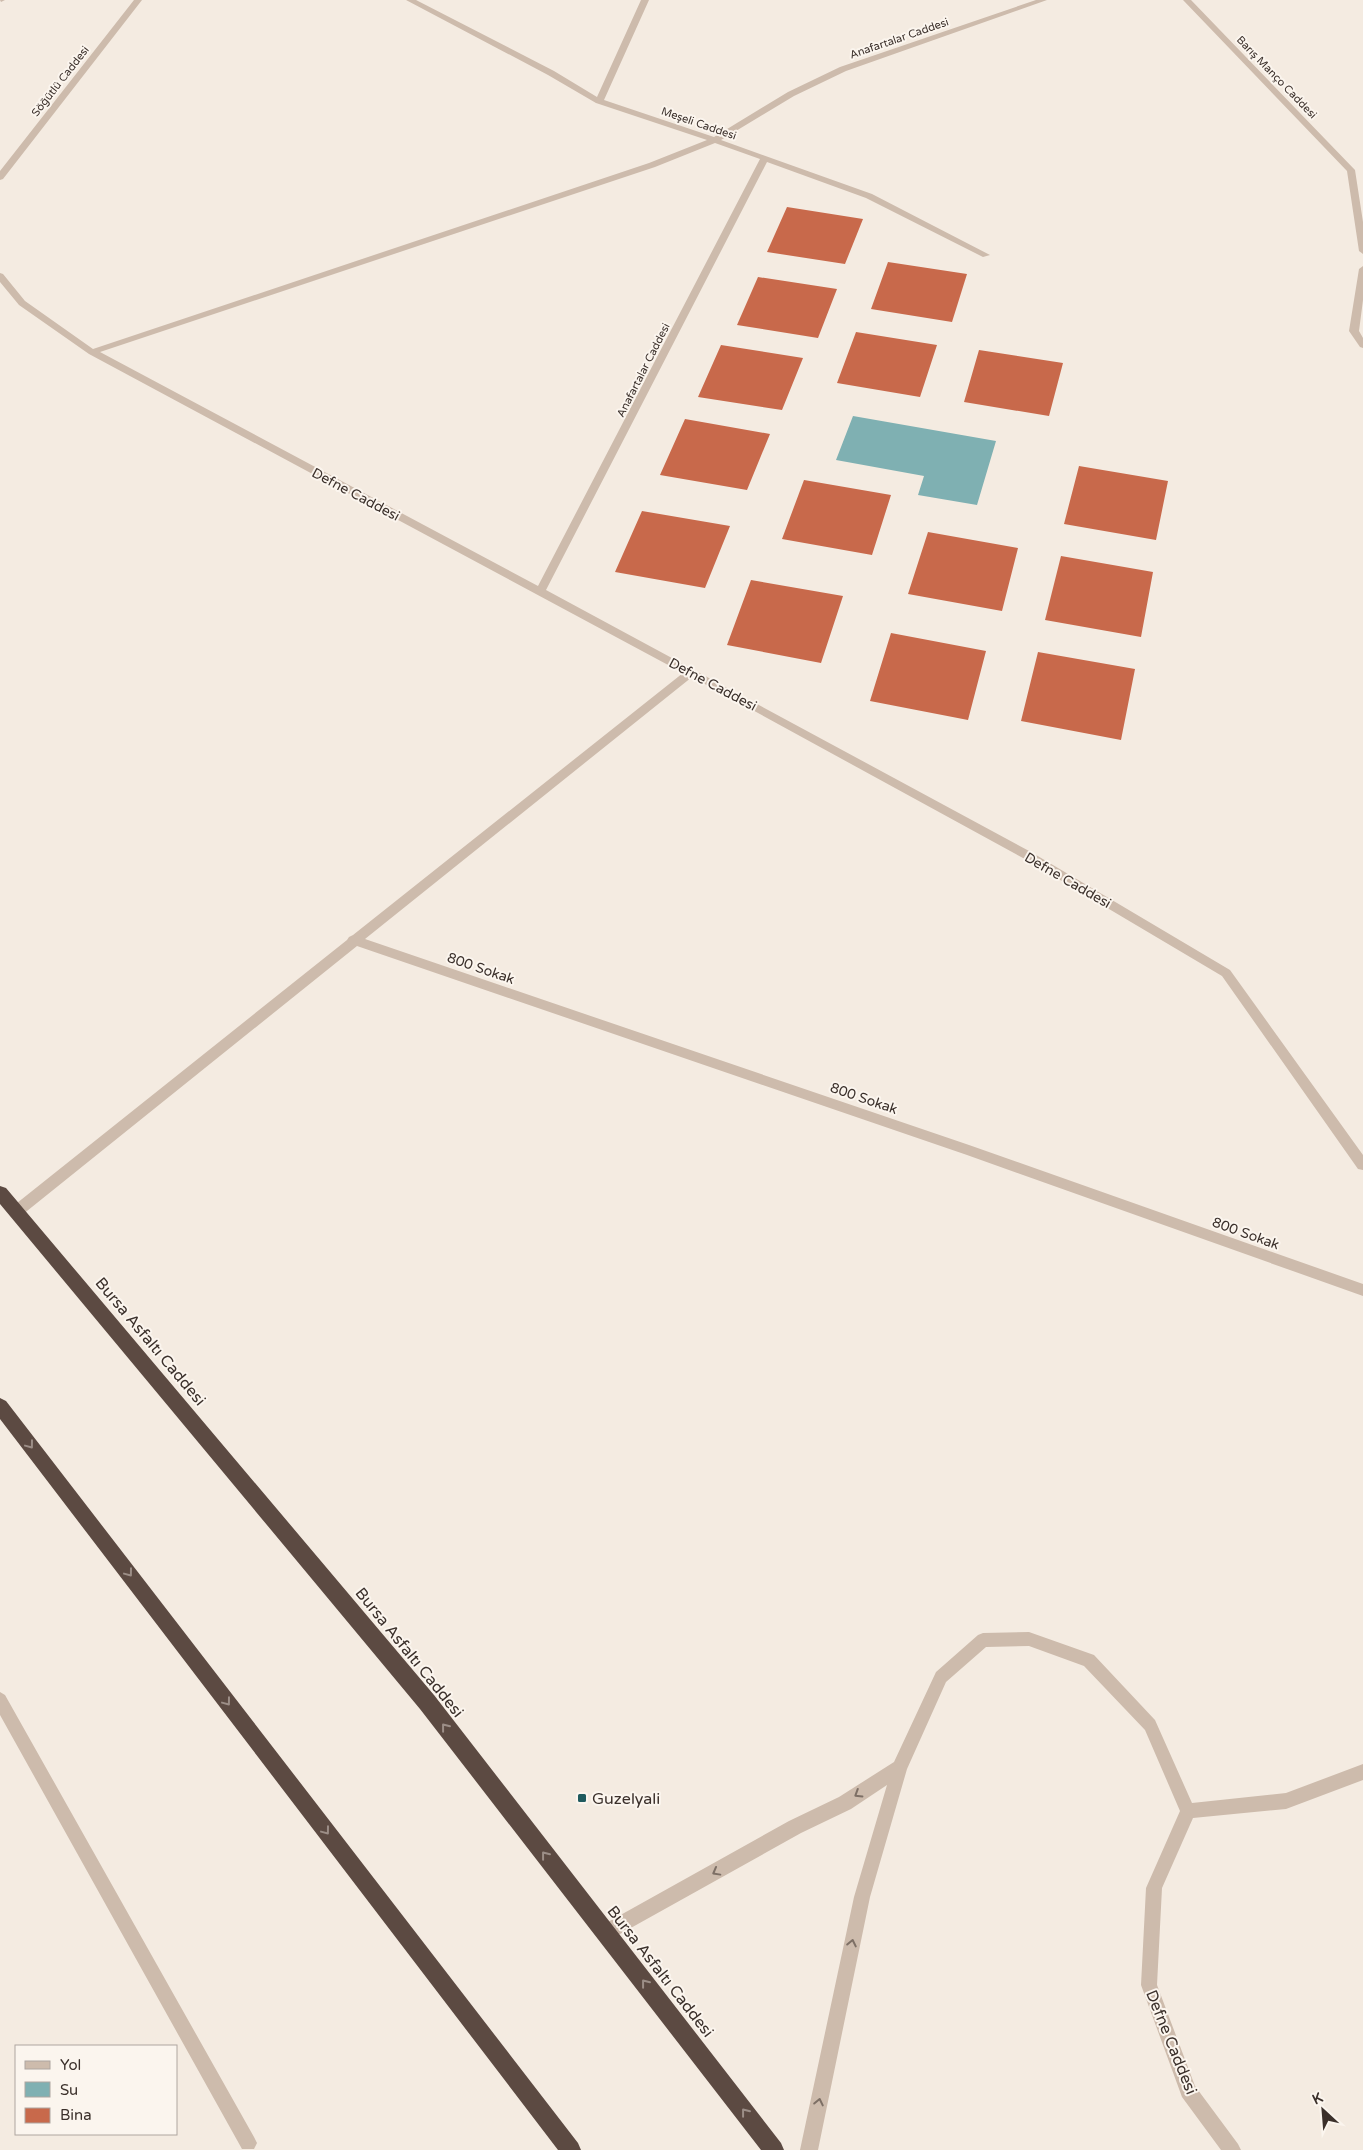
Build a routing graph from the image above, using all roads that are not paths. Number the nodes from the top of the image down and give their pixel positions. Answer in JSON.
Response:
{"nodes":[{"id":1,"x":138,"y":0,"type":"edge"},
{"id":2,"x":410,"y":0,"type":"edge"},
{"id":3,"x":645,"y":0,"type":"edge"},
{"id":4,"x":1043,"y":0,"type":"edge"},
{"id":5,"x":1187,"y":0,"type":"edge"},
{"id":6,"x":598,"y":101,"type":"junction"},
{"id":7,"x":715,"y":140,"type":"junction"},
{"id":8,"x":765,"y":158,"type":"junction"},
{"id":9,"x":0,"y":176,"type":"edge"},
{"id":10,"x":1363,"y":251,"type":"edge"},
{"id":11,"x":986,"y":255,"type":"dead end"},
{"id":12,"x":1363,"y":269,"type":"edge"},
{"id":13,"x":0,"y":276,"type":"edge"},
{"id":14,"x":1363,"y":345,"type":"edge"},
{"id":15,"x":92,"y":352,"type":"junction"},
{"id":16,"x":540,"y":593,"type":"junction"},
{"id":17,"x":691,"y":672,"type":"junction"},
{"id":18,"x":353,"y":940,"type":"junction"},
{"id":19,"x":1363,"y":1165,"type":"edge"},
{"id":20,"x":0,"y":1193,"type":"edge"},
{"id":21,"x":17,"y":1211,"type":"junction"},
{"id":22,"x":1363,"y":1290,"type":"edge"},
{"id":23,"x":0,"y":1406,"type":"edge"},
{"id":24,"x":0,"y":1700,"type":"edge"},
{"id":25,"x":900,"y":1768,"type":"junction"},
{"id":26,"x":1363,"y":1772,"type":"edge"},
{"id":27,"x":1188,"y":1811,"type":"junction"},
{"id":28,"x":606,"y":1933,"type":"junction"},
{"id":29,"x":248,"y":2143,"type":"dead end"},
{"id":30,"x":571,"y":2150,"type":"edge"},
{"id":31,"x":774,"y":2150,"type":"edge"},
{"id":32,"x":809,"y":2150,"type":"edge"},
{"id":33,"x":1232,"y":2150,"type":"edge"}],
"edges":[{"from":1,"to":9,"type":"street","name":"Söğütlü Caddesi"},
{"from":2,"to":6,"type":"street","name":"Meşeli Caddesi"},
{"from":3,"to":6,"type":"street"},
{"from":4,"to":7,"type":"street","name":"Anafartalar Caddesi"},
{"from":5,"to":10,"type":"street","name":"Barış Manço Caddesi"},
{"from":6,"to":7,"type":"street","name":"Meşeli Caddesi"},
{"from":7,"to":8,"type":"street","name":"Meşeli Caddesi"},
{"from":7,"to":15,"type":"street","name":"Anafartalar Caddesi"},
{"from":8,"to":11,"type":"street","name":"Meşeli Caddesi"},
{"from":8,"to":16,"type":"street","name":"Anafartalar Caddesi"},
{"from":12,"to":14,"type":"street"},
{"from":13,"to":15,"type":"street","name":"Defne Caddesi"},
{"from":15,"to":16,"type":"street","name":"Defne Caddesi"},
{"from":16,"to":17,"type":"street","name":"Defne Caddesi"},
{"from":17,"to":18,"type":"street"},
{"from":17,"to":19,"type":"street","name":"Defne Caddesi"},
{"from":18,"to":21,"type":"street"},
{"from":18,"to":22,"type":"street","name":"800 Sokak"},
{"from":20,"to":21,"type":"highway","name":"Bursa Asfaltı Caddesi"},
{"from":28,"to":21,"type":"highway","name":"Bursa Asfaltı Caddesi","one_way":true},
{"from":23,"to":30,"type":"highway","one_way":true},
{"from":24,"to":29,"type":"street"},
{"from":25,"to":27,"type":"street"},
{"from":25,"to":28,"type":"street","one_way":true},
{"from":32,"to":25,"type":"street","one_way":true},
{"from":26,"to":27,"type":"street"},
{"from":27,"to":33,"type":"street","name":"Defne Caddesi"},
{"from":31,"to":28,"type":"highway","name":"Bursa Asfaltı Caddesi","one_way":true}]}
